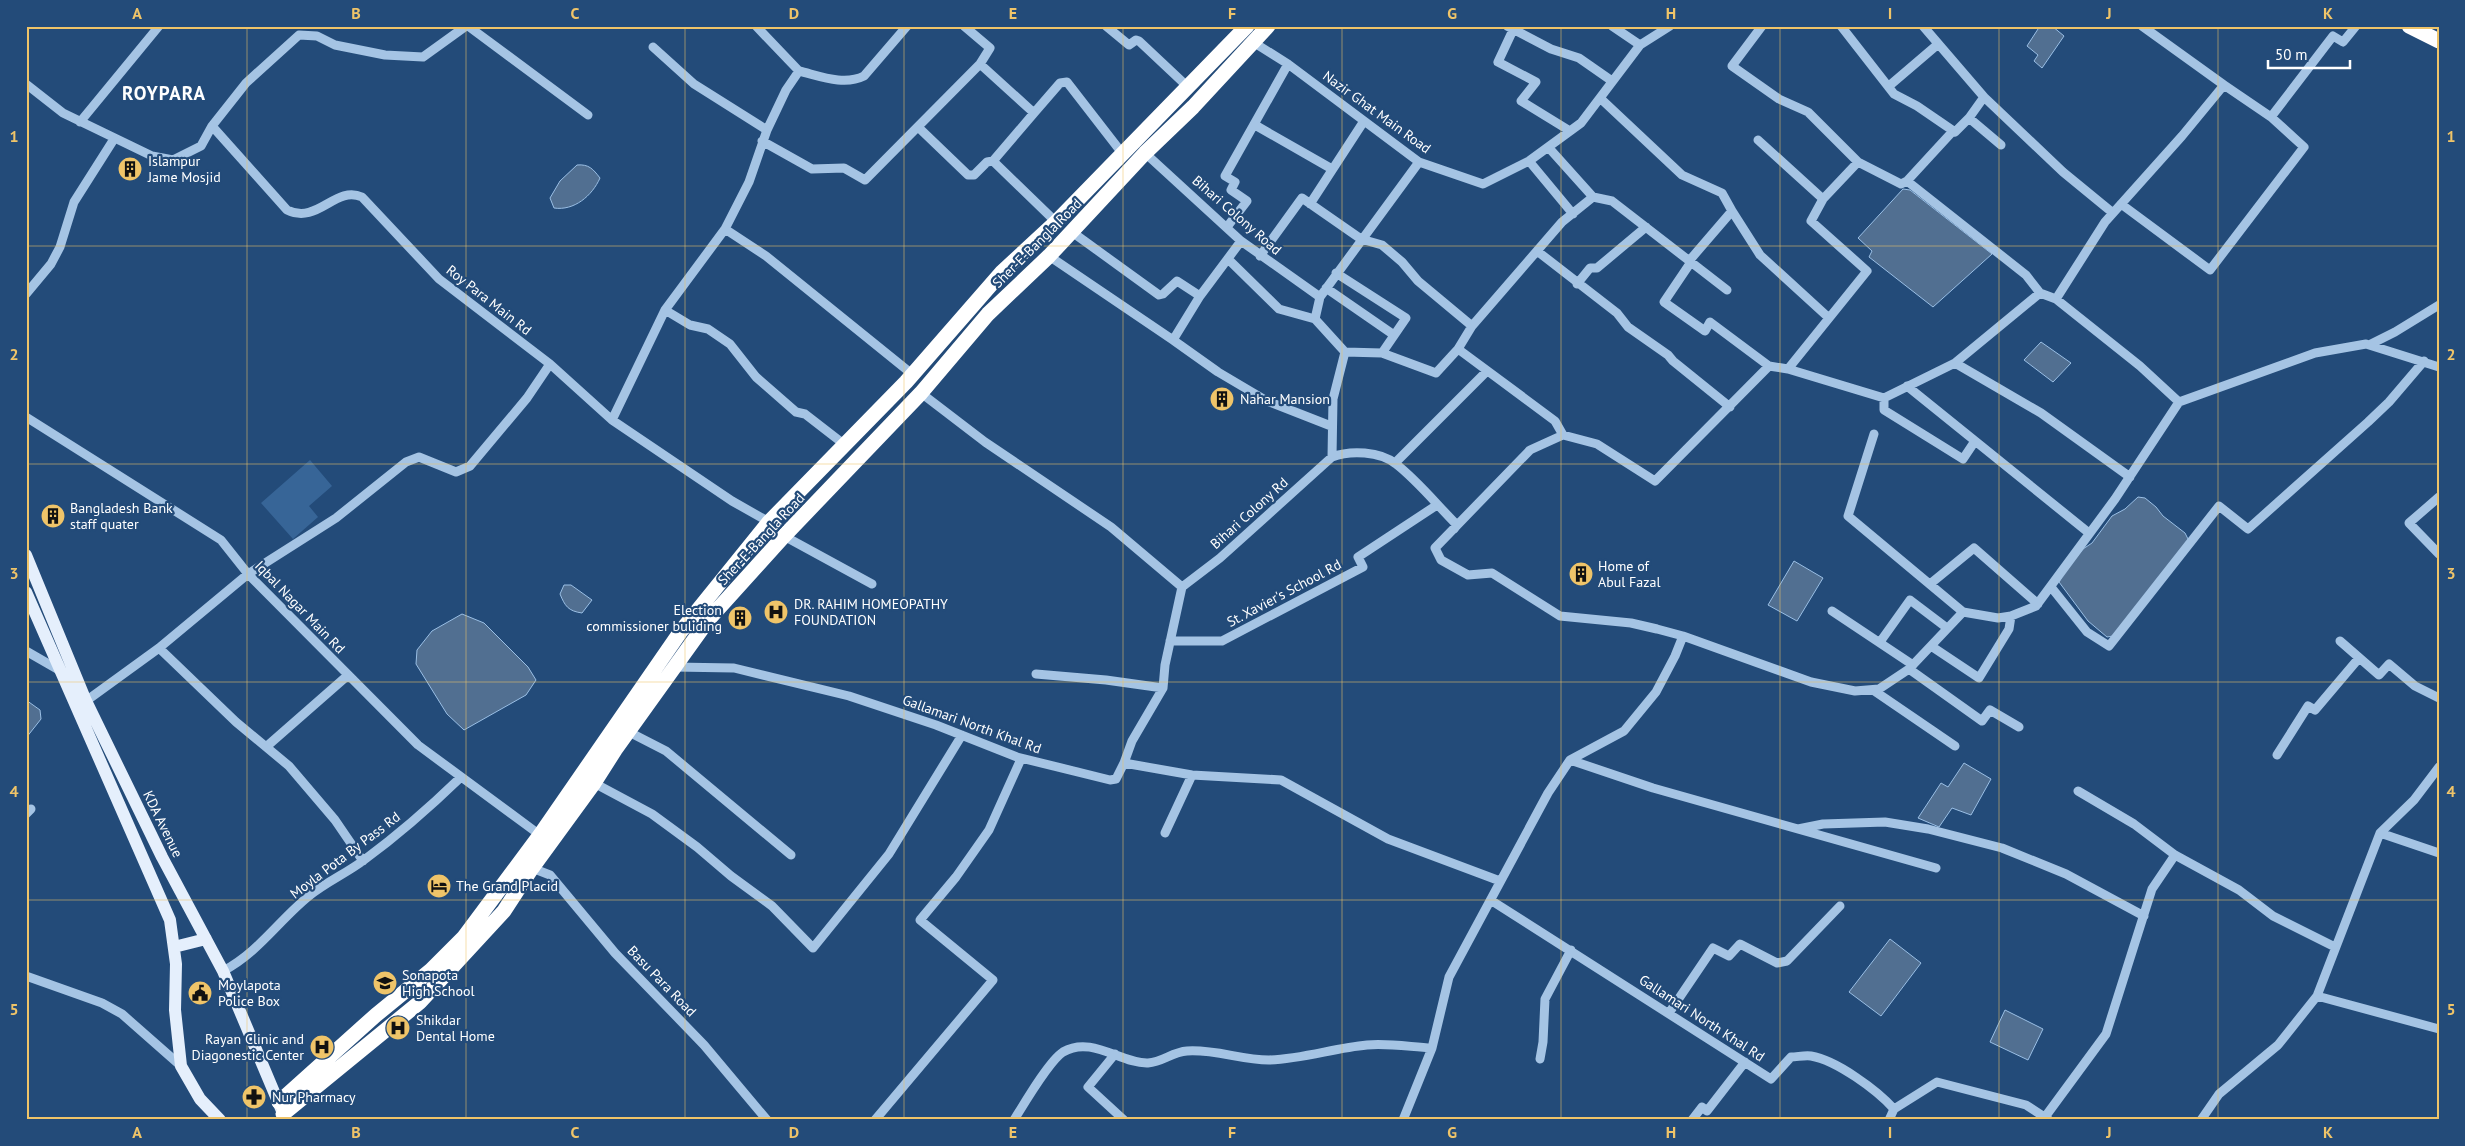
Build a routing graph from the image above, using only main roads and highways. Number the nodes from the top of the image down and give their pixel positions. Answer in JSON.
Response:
{"nodes":[{"id":1,"x":1268,"y":26,"type":"edge"},
{"id":2,"x":2409,"y":26,"type":"edge"},
{"id":3,"x":1244,"y":32,"type":"edge"},
{"id":4,"x":2439,"y":41,"type":"edge"},
{"id":5,"x":923,"y":362,"type":"junction"},
{"id":6,"x":938,"y":373,"type":"junction"},
{"id":7,"x":26,"y":555,"type":"edge"},
{"id":8,"x":26,"y":592,"type":"edge"},
{"id":9,"x":635,"y":696,"type":"junction"},
{"id":10,"x":647,"y":706,"type":"junction"},
{"id":11,"x":206,"y":938,"type":"junction"},
{"id":12,"x":174,"y":947,"type":"junction"},
{"id":13,"x":282,"y":1112,"type":"edge"},
{"id":14,"x":220,"y":1120,"type":"edge"}],
"edges":[{"from":1,"to":3,"type":"highway","name":"Sher-E-Bangla Road"},
{"from":2,"to":4,"type":"highway"},
{"from":3,"to":5,"type":"highway","name":"Sher-E-Bangla Road"},
{"from":3,"to":6,"type":"highway","name":"Sher-E-Bangla Road"},
{"from":5,"to":6,"type":"highway"},
{"from":5,"to":9,"type":"highway","name":"Sher-E-Bangla Road"},
{"from":6,"to":10,"type":"highway","name":"Sher-E-Bangla Road"},
{"from":7,"to":11,"type":"main road","name":"KDA Avenue"},
{"from":8,"to":12,"type":"main road"},
{"from":9,"to":10,"type":"highway"},
{"from":9,"to":13,"type":"highway","name":"Sher-E-Bangla Road"},
{"from":10,"to":13,"type":"highway","name":"Sher-E-Bangla Road"},
{"from":11,"to":12,"type":"main road"},
{"from":11,"to":13,"type":"main road","name":"KDA Avenue"},
{"from":12,"to":14,"type":"main road"}]}
